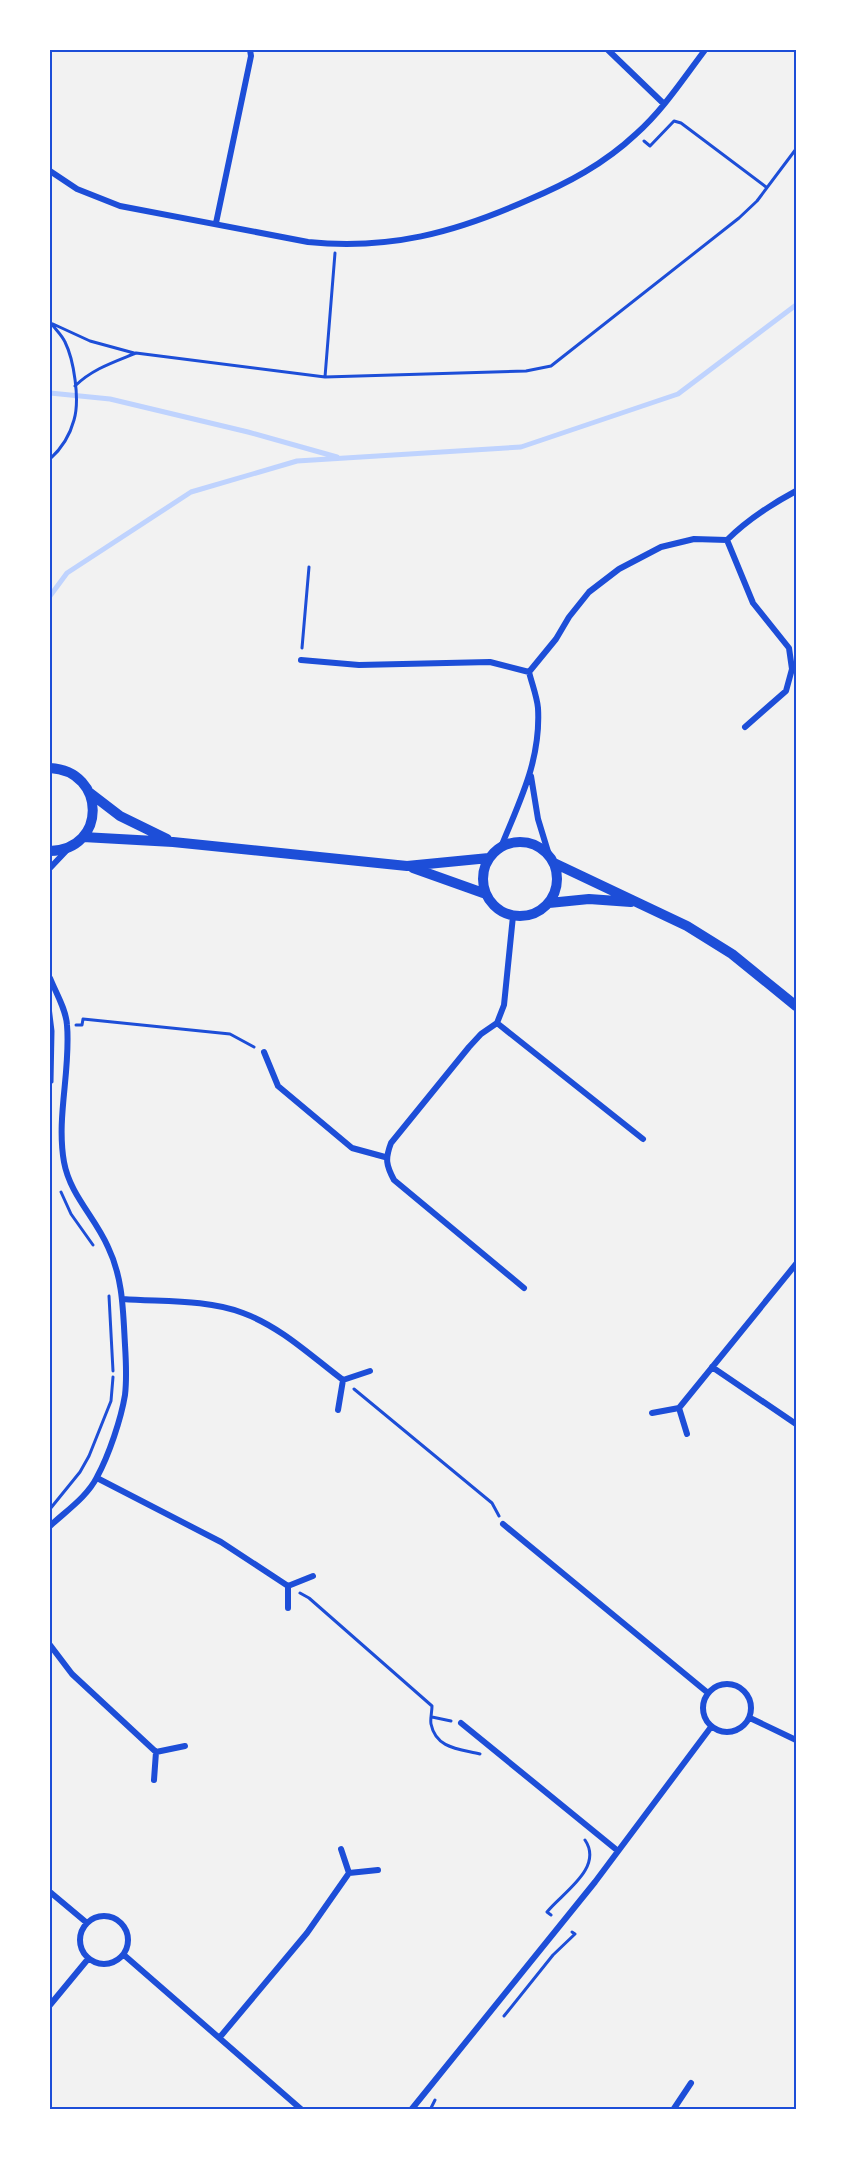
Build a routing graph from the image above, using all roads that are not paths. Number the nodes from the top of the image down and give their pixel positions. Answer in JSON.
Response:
{"nodes":[{"id":1,"x":250,"y":50,"type":"edge"},
{"id":2,"x":608,"y":50,"type":"edge"},
{"id":3,"x":705,"y":50,"type":"edge"},
{"id":4,"x":664,"y":104,"type":"junction"},
{"id":5,"x":50,"y":171,"type":"edge"},
{"id":6,"x":216,"y":224,"type":"junction"},
{"id":7,"x":796,"y":491,"type":"edge"},
{"id":8,"x":727,"y":540,"type":"junction"},
{"id":9,"x":301,"y":660,"type":"road end"},
{"id":10,"x":529,"y":672,"type":"junction"},
{"id":11,"x":745,"y":727,"type":"dead end"},
{"id":12,"x":50,"y":768,"type":"edge"},
{"id":13,"x":531,"y":775,"type":"junction"},
{"id":14,"x":90,"y":793,"type":"junction"},
{"id":15,"x":83,"y":837,"type":"junction"},
{"id":16,"x":173,"y":842,"type":"junction"},
{"id":17,"x":501,"y":846,"type":"junction"},
{"id":18,"x":70,"y":847,"type":"junction"},
{"id":19,"x":50,"y":851,"type":"edge"},
{"id":20,"x":489,"y":858,"type":"junction"},
{"id":21,"x":551,"y":859,"type":"junction"},
{"id":22,"x":407,"y":866,"type":"junction"},
{"id":23,"x":50,"y":868,"type":"edge"},
{"id":24,"x":486,"y":894,"type":"junction"},
{"id":25,"x":637,"y":902,"type":"junction"},
{"id":26,"x":549,"y":903,"type":"junction"},
{"id":27,"x":513,"y":916,"type":"junction"},
{"id":28,"x":50,"y":978,"type":"edge"},
{"id":29,"x":796,"y":1006,"type":"edge"},
{"id":30,"x":497,"y":1023,"type":"junction"},
{"id":31,"x":264,"y":1052,"type":"road end"},
{"id":32,"x":644,"y":1139,"type":"dead end"},
{"id":33,"x":386,"y":1157,"type":"junction"},
{"id":34,"x":796,"y":1264,"type":"edge"},
{"id":35,"x":524,"y":1288,"type":"dead end"},
{"id":36,"x":123,"y":1299,"type":"junction"},
{"id":37,"x":712,"y":1367,"type":"junction"},
{"id":38,"x":370,"y":1371,"type":"dead end"},
{"id":39,"x":343,"y":1380,"type":"junction"},
{"id":40,"x":679,"y":1408,"type":"junction"},
{"id":41,"x":338,"y":1410,"type":"dead end"},
{"id":42,"x":652,"y":1413,"type":"dead end"},
{"id":43,"x":796,"y":1424,"type":"edge"},
{"id":44,"x":687,"y":1434,"type":"dead end"},
{"id":45,"x":97,"y":1478,"type":"junction"},
{"id":46,"x":503,"y":1524,"type":"road end"},
{"id":47,"x":50,"y":1526,"type":"edge"},
{"id":48,"x":313,"y":1576,"type":"dead end"},
{"id":49,"x":288,"y":1586,"type":"junction"},
{"id":50,"x":288,"y":1608,"type":"dead end"},
{"id":51,"x":50,"y":1645,"type":"edge"},
{"id":52,"x":708,"y":1693,"type":"junction"},
{"id":53,"x":750,"y":1718,"type":"junction"},
{"id":54,"x":461,"y":1723,"type":"road end"},
{"id":55,"x":711,"y":1727,"type":"junction"},
{"id":56,"x":796,"y":1740,"type":"edge"},
{"id":57,"x":185,"y":1746,"type":"dead end"},
{"id":58,"x":156,"y":1752,"type":"junction"},
{"id":59,"x":154,"y":1780,"type":"dead end"},
{"id":60,"x":340,"y":1849,"type":"dead end"},
{"id":61,"x":618,"y":1851,"type":"junction"},
{"id":62,"x":378,"y":1870,"type":"dead end"},
{"id":63,"x":349,"y":1873,"type":"junction"},
{"id":64,"x":50,"y":1892,"type":"edge"},
{"id":65,"x":87,"y":1923,"type":"junction"},
{"id":66,"x":124,"y":1955,"type":"junction"},
{"id":67,"x":88,"y":1959,"type":"junction"},
{"id":68,"x":50,"y":2005,"type":"edge"},
{"id":69,"x":220,"y":2037,"type":"junction"},
{"id":70,"x":691,"y":2083,"type":"dead end"},
{"id":71,"x":302,"y":2109,"type":"edge"},
{"id":72,"x":411,"y":2109,"type":"edge"},
{"id":73,"x":673,"y":2109,"type":"edge"}],
"edges":[{"from":1,"to":6,"type":"street"},
{"from":2,"to":4,"type":"street"},
{"from":3,"to":4,"type":"street"},
{"from":4,"to":6,"type":"street"},
{"from":5,"to":6,"type":"street"},
{"from":7,"to":8,"type":"street"},
{"from":8,"to":10,"type":"street"},
{"from":8,"to":11,"type":"street"},
{"from":9,"to":10,"type":"street"},
{"from":10,"to":13,"type":"street"},
{"from":12,"to":14,"type":"street"},
{"from":13,"to":17,"type":"street"},
{"from":13,"to":21,"type":"street"},
{"from":14,"to":15,"type":"street"},
{"from":14,"to":16,"type":"street"},
{"from":15,"to":16,"type":"street"},
{"from":15,"to":18,"type":"street"},
{"from":16,"to":22,"type":"street"},
{"from":17,"to":20,"type":"street"},
{"from":17,"to":21,"type":"street"},
{"from":18,"to":19,"type":"street"},
{"from":18,"to":23,"type":"street"},
{"from":20,"to":22,"type":"street"},
{"from":20,"to":24,"type":"street"},
{"from":21,"to":25,"type":"street"},
{"from":21,"to":26,"type":"street"},
{"from":22,"to":24,"type":"street"},
{"from":24,"to":27,"type":"street"},
{"from":25,"to":26,"type":"street"},
{"from":25,"to":29,"type":"street"},
{"from":26,"to":27,"type":"street"},
{"from":27,"to":30,"type":"street"},
{"from":28,"to":36,"type":"street"},
{"from":30,"to":32,"type":"street"},
{"from":30,"to":33,"type":"street"},
{"from":31,"to":33,"type":"street"},
{"from":33,"to":35,"type":"street"},
{"from":34,"to":37,"type":"street"},
{"from":36,"to":39,"type":"street"},
{"from":36,"to":45,"type":"street"},
{"from":37,"to":40,"type":"street"},
{"from":37,"to":43,"type":"street"},
{"from":38,"to":39,"type":"street"},
{"from":39,"to":41,"type":"street"},
{"from":40,"to":42,"type":"street"},
{"from":40,"to":44,"type":"street"},
{"from":45,"to":47,"type":"street"},
{"from":45,"to":49,"type":"street"},
{"from":46,"to":52,"type":"street"},
{"from":48,"to":49,"type":"street"},
{"from":49,"to":50,"type":"street"},
{"from":51,"to":58,"type":"street"},
{"from":52,"to":53,"type":"street"},
{"from":52,"to":55,"type":"street"},
{"from":53,"to":55,"type":"street"},
{"from":53,"to":56,"type":"street"},
{"from":54,"to":61,"type":"street"},
{"from":55,"to":61,"type":"street"},
{"from":57,"to":58,"type":"street"},
{"from":58,"to":59,"type":"street"},
{"from":60,"to":63,"type":"street"},
{"from":61,"to":72,"type":"street"},
{"from":62,"to":63,"type":"street"},
{"from":63,"to":69,"type":"street"},
{"from":64,"to":65,"type":"street"},
{"from":65,"to":66,"type":"street"},
{"from":65,"to":67,"type":"street"},
{"from":66,"to":67,"type":"street"},
{"from":66,"to":69,"type":"street"},
{"from":67,"to":68,"type":"street"},
{"from":69,"to":71,"type":"street"},
{"from":70,"to":73,"type":"street"}]}
